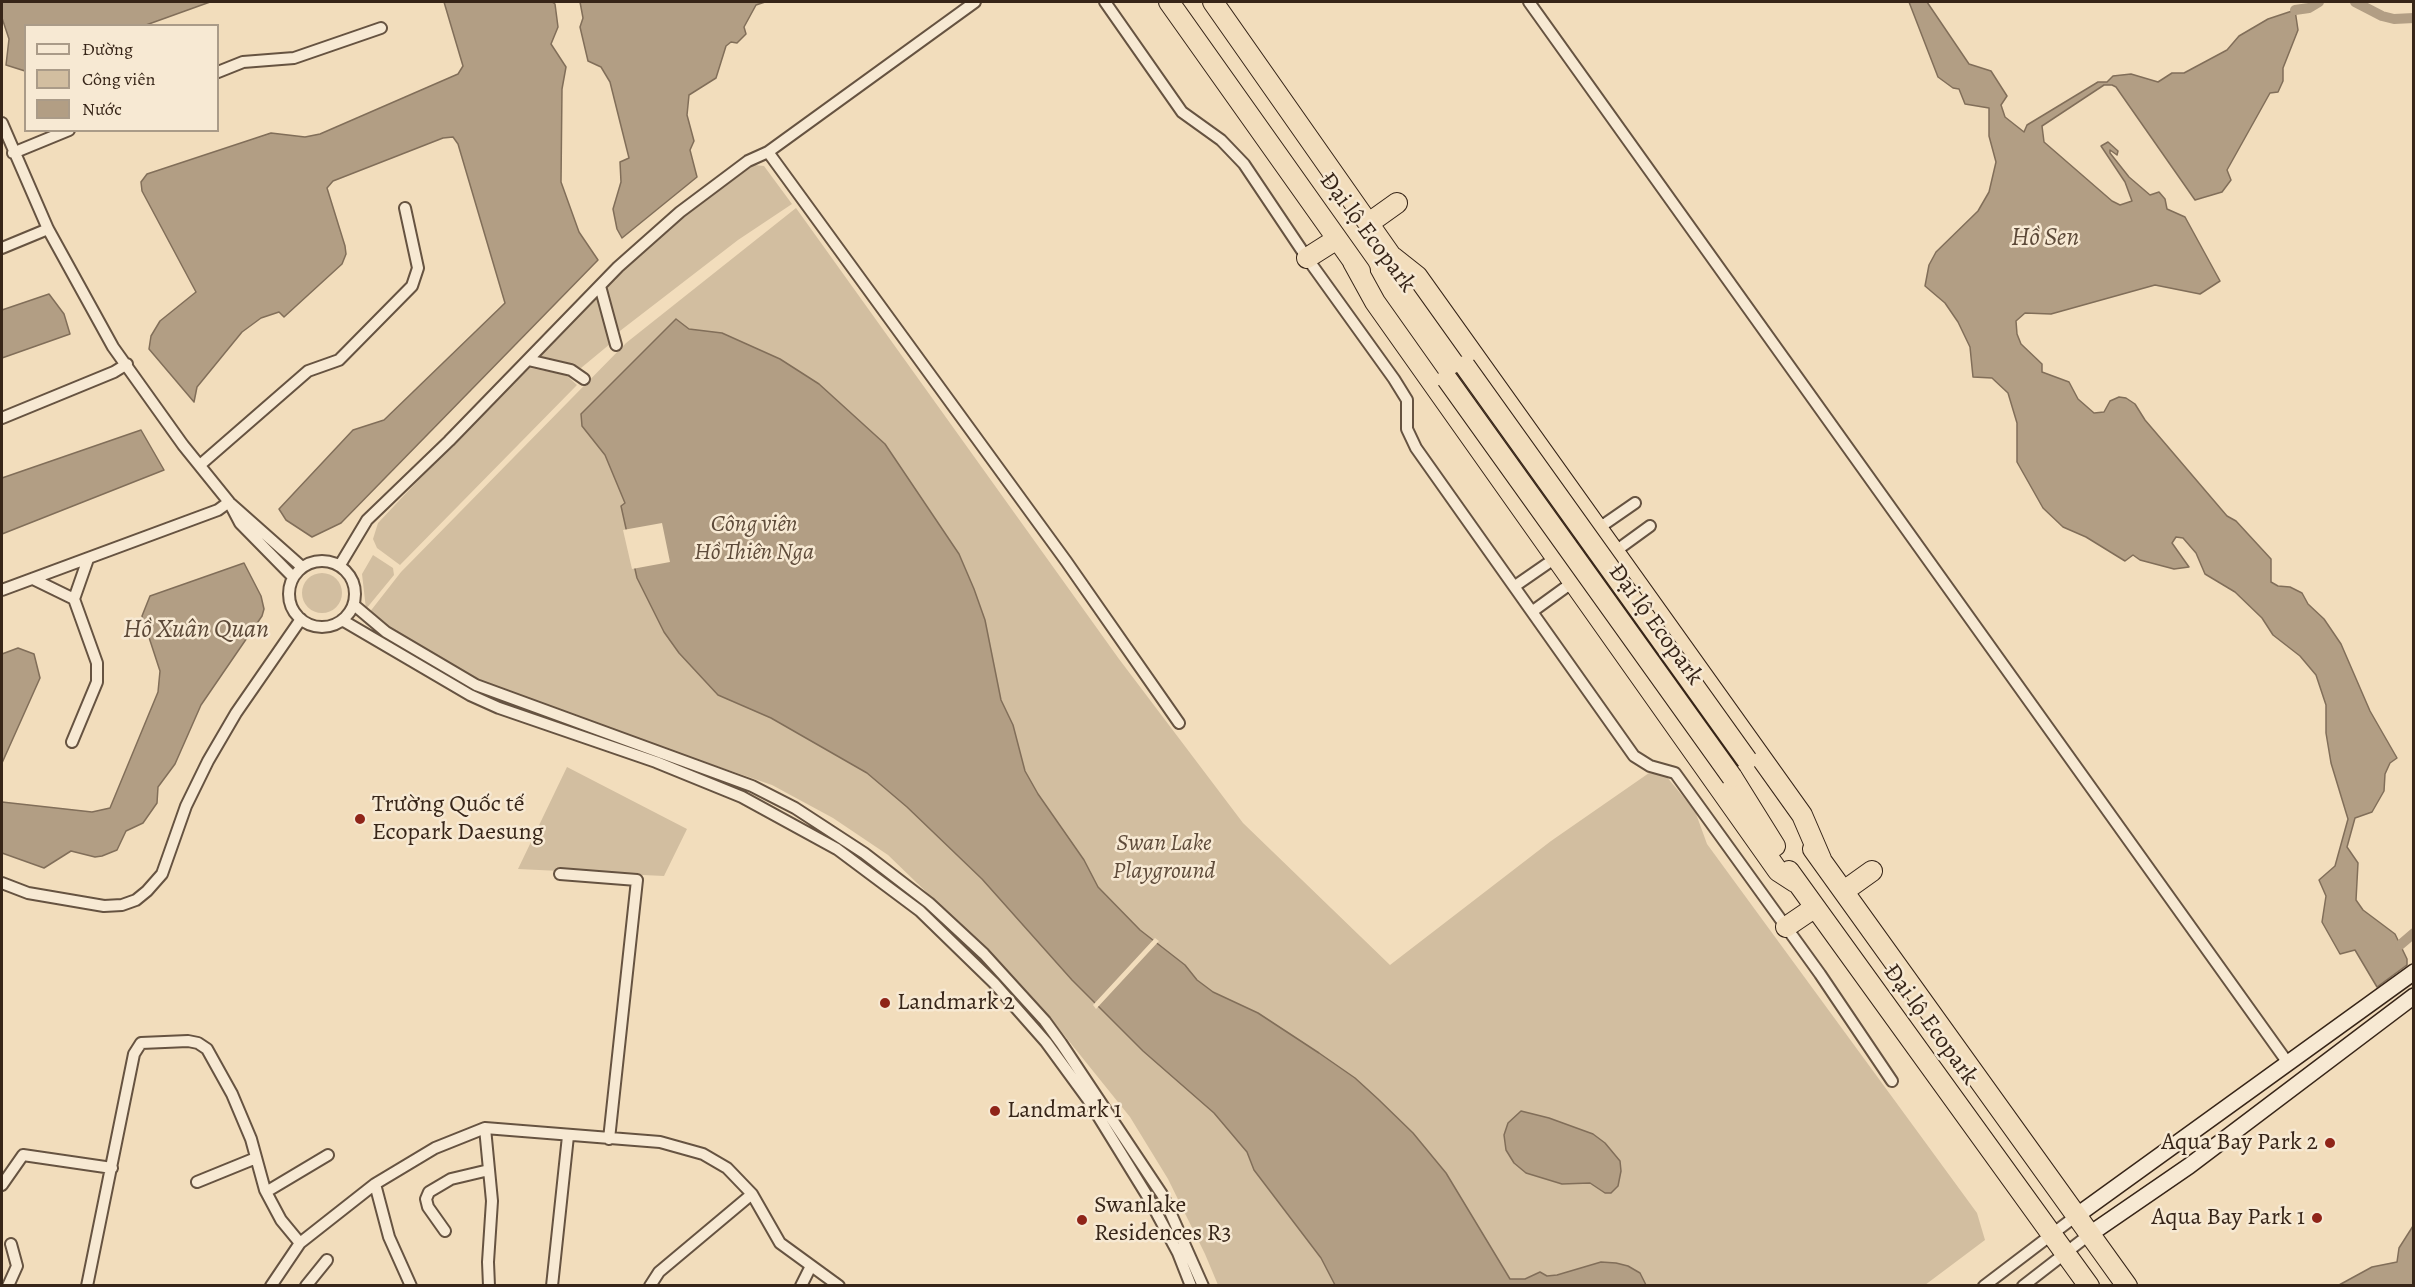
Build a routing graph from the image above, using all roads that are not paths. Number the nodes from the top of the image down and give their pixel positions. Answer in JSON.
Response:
{"nodes":[{"id":1,"x":975,"y":2,"type":"edge"},
{"id":2,"x":1105,"y":2,"type":"edge"},
{"id":3,"x":1169,"y":2,"type":"edge"},
{"id":4,"x":1213,"y":2,"type":"edge"},
{"id":5,"x":1529,"y":2,"type":"edge"},
{"id":6,"x":381,"y":28,"type":"dead end"},
{"id":7,"x":219,"y":72,"type":"edge"},
{"id":8,"x":2,"y":123,"type":"edge"},
{"id":9,"x":64,"y":132,"type":"edge"},
{"id":10,"x":768,"y":152,"type":"junction"},
{"id":11,"x":13,"y":153,"type":"junction"},
{"id":12,"x":1397,"y":204,"type":"dead end"},
{"id":13,"x":405,"y":208,"type":"dead end"},
{"id":14,"x":1369,"y":224,"type":"junction"},
{"id":15,"x":48,"y":229,"type":"junction"},
{"id":16,"x":1337,"y":239,"type":"junction"},
{"id":17,"x":2,"y":248,"type":"edge"},
{"id":18,"x":1393,"y":256,"type":"junction"},
{"id":19,"x":1307,"y":258,"type":"junction"},
{"id":20,"x":1353,"y":262,"type":"junction"},
{"id":21,"x":600,"y":286,"type":"junction"},
{"id":22,"x":616,"y":345,"type":"dead end"},
{"id":23,"x":528,"y":360,"type":"junction"},
{"id":24,"x":127,"y":364,"type":"junction"},
{"id":25,"x":584,"y":379,"type":"dead end"},
{"id":26,"x":2,"y":418,"type":"edge"},
{"id":27,"x":200,"y":465,"type":"junction"},
{"id":28,"x":229,"y":502,"type":"junction"},
{"id":29,"x":1635,"y":503,"type":"dead end"},
{"id":30,"x":1650,"y":526,"type":"dead end"},
{"id":31,"x":1598,"y":529,"type":"junction"},
{"id":32,"x":1614,"y":552,"type":"junction"},
{"id":33,"x":1557,"y":557,"type":"junction"},
{"id":34,"x":88,"y":559,"type":"junction"},
{"id":35,"x":340,"y":565,"type":"junction"},
{"id":36,"x":302,"y":567,"type":"junction"},
{"id":37,"x":293,"y":577,"type":"junction"},
{"id":38,"x":33,"y":579,"type":"junction"},
{"id":39,"x":1574,"y":581,"type":"junction"},
{"id":40,"x":1515,"y":586,"type":"junction"},
{"id":41,"x":2,"y":590,"type":"edge"},
{"id":42,"x":74,"y":599,"type":"junction"},
{"id":43,"x":354,"y":605,"type":"junction"},
{"id":44,"x":1533,"y":611,"type":"junction"},
{"id":45,"x":301,"y":619,"type":"junction"},
{"id":46,"x":342,"y":620,"type":"junction"},
{"id":47,"x":473,"y":690,"type":"junction"},
{"id":48,"x":1179,"y":723,"type":"dead end"},
{"id":49,"x":72,"y":742,"type":"dead end"},
{"id":50,"x":658,"y":757,"type":"junction"},
{"id":51,"x":844,"y":838,"type":"junction"},
{"id":52,"x":837,"y":849,"type":"junction"},
{"id":53,"x":1821,"y":859,"type":"junction"},
{"id":54,"x":1872,"y":871,"type":"dead end"},
{"id":55,"x":560,"y":874,"type":"dead end"},
{"id":56,"x":1795,"y":882,"type":"junction"},
{"id":57,"x":2,"y":883,"type":"edge"},
{"id":58,"x":1844,"y":891,"type":"junction"},
{"id":59,"x":1814,"y":908,"type":"junction"},
{"id":60,"x":1786,"y":927,"type":"junction"},
{"id":61,"x":2414,"y":972,"type":"edge"},
{"id":62,"x":2414,"y":996,"type":"edge"},
{"id":63,"x":1056,"y":1046,"type":"junction"},
{"id":64,"x":2288,"y":1063,"type":"junction"},
{"id":65,"x":1892,"y":1081,"type":"dead end"},
{"id":66,"x":485,"y":1128,"type":"junction"},
{"id":67,"x":568,"y":1136,"type":"junction"},
{"id":68,"x":609,"y":1139,"type":"junction"},
{"id":69,"x":328,"y":1155,"type":"dead end"},
{"id":70,"x":256,"y":1158,"type":"junction"},
{"id":71,"x":111,"y":1168,"type":"junction"},
{"id":72,"x":489,"y":1170,"type":"junction"},
{"id":73,"x":197,"y":1182,"type":"dead end"},
{"id":74,"x":375,"y":1184,"type":"junction"},
{"id":75,"x":2,"y":1185,"type":"edge"},
{"id":76,"x":266,"y":1192,"type":"junction"},
{"id":77,"x":752,"y":1194,"type":"junction"},
{"id":78,"x":2076,"y":1216,"type":"junction"},
{"id":79,"x":445,"y":1231,"type":"dead end"},
{"id":80,"x":2090,"y":1234,"type":"junction"},
{"id":81,"x":2050,"y":1236,"type":"junction"},
{"id":82,"x":300,"y":1243,"type":"junction"},
{"id":83,"x":11,"y":1244,"type":"dead end"},
{"id":84,"x":2065,"y":1253,"type":"junction"},
{"id":85,"x":327,"y":1260,"type":"dead end"},
{"id":86,"x":811,"y":1266,"type":"junction"},
{"id":87,"x":8,"y":1286,"type":"edge"},
{"id":88,"x":87,"y":1286,"type":"edge"},
{"id":89,"x":271,"y":1286,"type":"edge"},
{"id":90,"x":306,"y":1286,"type":"edge"},
{"id":91,"x":411,"y":1286,"type":"edge"},
{"id":92,"x":489,"y":1286,"type":"edge"},
{"id":93,"x":552,"y":1286,"type":"edge"},
{"id":94,"x":650,"y":1286,"type":"edge"},
{"id":95,"x":801,"y":1286,"type":"edge"},
{"id":96,"x":839,"y":1286,"type":"edge"},
{"id":97,"x":1191,"y":1286,"type":"edge"},
{"id":98,"x":1203,"y":1286,"type":"edge"},
{"id":99,"x":1984,"y":1286,"type":"edge"},
{"id":100,"x":2023,"y":1286,"type":"edge"},
{"id":101,"x":2089,"y":1286,"type":"edge"},
{"id":102,"x":2127,"y":1286,"type":"edge"}],
"edges":[{"from":1,"to":10,"type":"street"},
{"from":2,"to":19,"type":"street"},
{"from":3,"to":16,"type":"highway","name":"Đại lộ Ecopark"},
{"from":4,"to":14,"type":"highway","name":"Đại lộ Ecopark"},
{"from":5,"to":64,"type":"street"},
{"from":6,"to":7,"type":"street"},
{"from":8,"to":11,"type":"street"},
{"from":9,"to":11,"type":"street"},
{"from":10,"to":21,"type":"street"},
{"from":10,"to":48,"type":"street"},
{"from":11,"to":15,"type":"street"},
{"from":12,"to":14,"type":"highway"},
{"from":13,"to":27,"type":"street"},
{"from":14,"to":18,"type":"highway","name":"Đại lộ Ecopark"},
{"from":15,"to":17,"type":"street"},
{"from":15,"to":24,"type":"street"},
{"from":16,"to":19,"type":"highway"},
{"from":16,"to":20,"type":"highway","name":"Đại lộ Ecopark"},
{"from":18,"to":31,"type":"highway"},
{"from":18,"to":53,"type":"highway","name":"Đại lộ Ecopark","bridge":true},
{"from":19,"to":40,"type":"street"},
{"from":20,"to":33,"type":"highway"},
{"from":20,"to":56,"type":"highway","name":"Đại lộ Ecopark","bridge":true},
{"from":21,"to":22,"type":"street"},
{"from":21,"to":23,"type":"street"},
{"from":23,"to":25,"type":"street"},
{"from":23,"to":35,"type":"street"},
{"from":24,"to":26,"type":"street"},
{"from":24,"to":27,"type":"street"},
{"from":27,"to":28,"type":"street"},
{"from":28,"to":34,"type":"street"},
{"from":28,"to":36,"type":"street"},
{"from":28,"to":37,"type":"street"},
{"from":29,"to":31,"type":"street"},
{"from":30,"to":32,"type":"street"},
{"from":31,"to":32,"type":"highway"},
{"from":31,"to":33,"type":"street"},
{"from":32,"to":39,"type":"street"},
{"from":32,"to":53,"type":"highway"},
{"from":33,"to":39,"type":"highway"},
{"from":33,"to":40,"type":"street"},
{"from":34,"to":38,"type":"street"},
{"from":34,"to":42,"type":"street"},
{"from":35,"to":36,"type":"street"},
{"from":35,"to":43,"type":"street"},
{"from":36,"to":37,"type":"street"},
{"from":37,"to":45,"type":"street"},
{"from":38,"to":41,"type":"street"},
{"from":38,"to":42,"type":"street"},
{"from":39,"to":44,"type":"street"},
{"from":39,"to":56,"type":"highway"},
{"from":40,"to":44,"type":"street"},
{"from":42,"to":49,"type":"street"},
{"from":43,"to":46,"type":"street"},
{"from":43,"to":47,"type":"street"},
{"from":44,"to":60,"type":"street"},
{"from":45,"to":46,"type":"street"},
{"from":45,"to":57,"type":"street"},
{"from":46,"to":47,"type":"street"},
{"from":47,"to":50,"type":"street"},
{"from":50,"to":51,"type":"street"},
{"from":50,"to":52,"type":"street"},
{"from":51,"to":52,"type":"street"},
{"from":51,"to":63,"type":"street"},
{"from":52,"to":63,"type":"street"},
{"from":53,"to":58,"type":"highway","name":"Đại lộ Ecopark"},
{"from":54,"to":58,"type":"highway"},
{"from":55,"to":68,"type":"street"},
{"from":56,"to":59,"type":"highway","name":"Đại lộ Ecopark"},
{"from":58,"to":78,"type":"highway","name":"Đại lộ Ecopark"},
{"from":59,"to":60,"type":"highway"},
{"from":59,"to":81,"type":"highway","name":"Đại lộ Ecopark"},
{"from":60,"to":65,"type":"street"},
{"from":61,"to":64,"type":"main road"},
{"from":62,"to":80,"type":"main road"},
{"from":63,"to":97,"type":"street"},
{"from":63,"to":98,"type":"street"},
{"from":64,"to":78,"type":"main road"},
{"from":66,"to":67,"type":"street"},
{"from":66,"to":72,"type":"street"},
{"from":66,"to":74,"type":"street"},
{"from":67,"to":68,"type":"street"},
{"from":67,"to":93,"type":"street"},
{"from":68,"to":77,"type":"street"},
{"from":69,"to":76,"type":"street"},
{"from":70,"to":71,"type":"street"},
{"from":70,"to":73,"type":"street"},
{"from":70,"to":76,"type":"street"},
{"from":71,"to":75,"type":"street"},
{"from":71,"to":88,"type":"street"},
{"from":72,"to":79,"type":"street"},
{"from":72,"to":92,"type":"street"},
{"from":74,"to":82,"type":"street"},
{"from":74,"to":91,"type":"street"},
{"from":76,"to":82,"type":"street"},
{"from":77,"to":86,"type":"street"},
{"from":77,"to":94,"type":"street"},
{"from":78,"to":80,"type":"highway","name":"Đại lộ Ecopark"},
{"from":78,"to":81,"type":"street"},
{"from":80,"to":84,"type":"street"},
{"from":80,"to":102,"type":"highway","name":"Đại lộ Ecopark"},
{"from":81,"to":84,"type":"highway","name":"Đại lộ Ecopark"},
{"from":81,"to":99,"type":"street"},
{"from":82,"to":89,"type":"street"},
{"from":83,"to":87,"type":"street"},
{"from":84,"to":100,"type":"street"},
{"from":84,"to":101,"type":"highway","name":"Đại lộ Ecopark"},
{"from":85,"to":90,"type":"street"},
{"from":86,"to":95,"type":"street"},
{"from":86,"to":96,"type":"street"}]}
